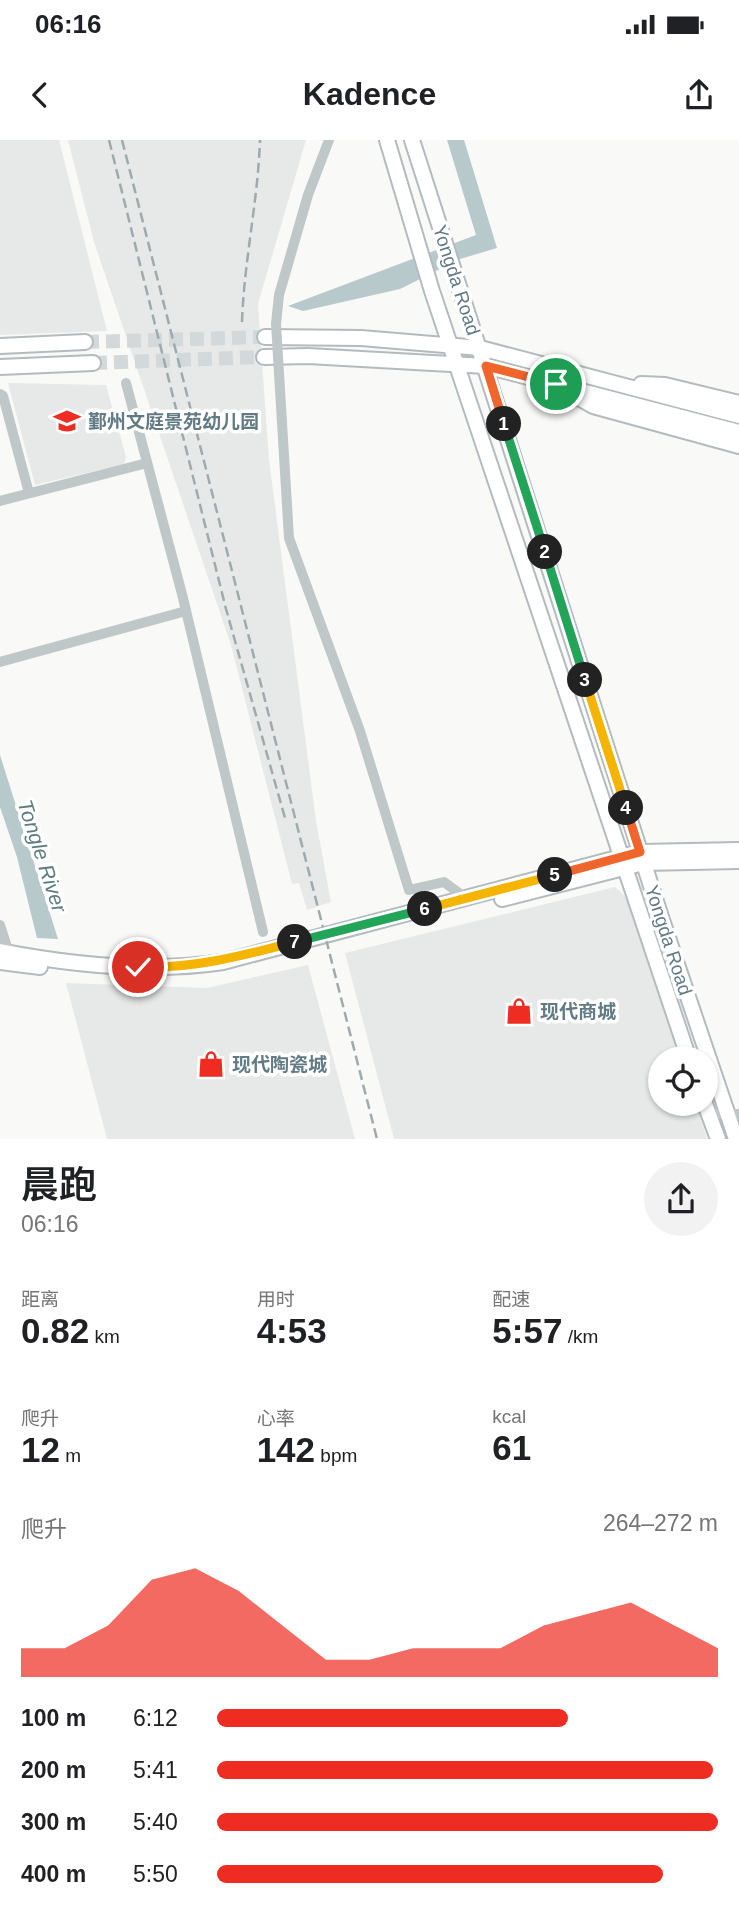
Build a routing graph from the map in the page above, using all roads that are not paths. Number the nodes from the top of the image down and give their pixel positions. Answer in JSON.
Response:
{"nodes":[{"id":1,"x":329,"y":140,"type":"edge"},
{"id":2,"x":387,"y":140,"type":"edge"},
{"id":3,"x":412,"y":140,"type":"edge"},
{"id":4,"x":265,"y":337,"type":"tunnel mouth"},
{"id":5,"x":85,"y":342,"type":"tunnel mouth"},
{"id":6,"x":451,"y":345,"type":"junction"},
{"id":7,"x":0,"y":346,"type":"edge"},
{"id":8,"x":480,"y":348,"type":"junction"},
{"id":9,"x":264,"y":357,"type":"tunnel mouth"},
{"id":10,"x":93,"y":363,"type":"tunnel mouth"},
{"id":11,"x":458,"y":364,"type":"junction"},
{"id":12,"x":486,"y":366,"type":"junction"},
{"id":13,"x":0,"y":367,"type":"edge"},
{"id":14,"x":126,"y":383,"type":"dead end"},
{"id":15,"x":556,"y":384,"type":"junction"},
{"id":16,"x":616,"y":384,"type":"junction"},
{"id":17,"x":0,"y":394,"type":"edge"},
{"id":18,"x":739,"y":403,"type":"edge"},
{"id":19,"x":739,"y":416,"type":"edge"},
{"id":20,"x":739,"y":432,"type":"edge"},
{"id":21,"x":739,"y":446,"type":"edge"},
{"id":22,"x":147,"y":463,"type":"junction"},
{"id":23,"x":29,"y":493,"type":"junction"},
{"id":24,"x":0,"y":500,"type":"edge"},
{"id":25,"x":186,"y":611,"type":"junction"},
{"id":26,"x":0,"y":662,"type":"edge"},
{"id":27,"x":739,"y":850,"type":"edge"},
{"id":28,"x":641,"y":858,"type":"junction"},
{"id":29,"x":739,"y":861,"type":"edge"},
{"id":30,"x":621,"y":863,"type":"junction"},
{"id":31,"x":467,"y":899,"type":"junction"},
{"id":32,"x":0,"y":925,"type":"edge"},
{"id":33,"x":263,"y":932,"type":"dead end"},
{"id":34,"x":3,"y":955,"type":"edge"},
{"id":35,"x":684,"y":1046,"type":"edge"},
{"id":36,"x":733,"y":1114,"type":"edge"},
{"id":37,"x":710,"y":1116,"type":"edge"},
{"id":38,"x":718,"y":1139,"type":"edge"},
{"id":39,"x":736,"y":1139,"type":"edge"}],
"edges":[{"from":1,"to":31,"type":"street","bridge":true},
{"from":2,"to":6,"type":"main road","name":"Yongda Road"},
{"from":3,"to":8,"type":"main road","name":"Yongda Road"},
{"from":4,"to":6,"type":"main road"},
{"from":5,"to":7,"type":"main road"},
{"from":6,"to":8,"type":"main road"},
{"from":6,"to":11,"type":"main road","name":"Yongda Road"},
{"from":8,"to":12,"type":"main road","name":"Yongda Road"},
{"from":8,"to":16,"type":"main road"},
{"from":9,"to":11,"type":"main road"},
{"from":10,"to":13,"type":"main road"},
{"from":11,"to":12,"type":"main road"},
{"from":11,"to":30,"type":"main road","name":"Yongda Road"},
{"from":12,"to":15,"type":"main road"},
{"from":12,"to":28,"type":"main road","name":"Yongda Road"},
{"from":14,"to":22,"type":"street"},
{"from":15,"to":20,"type":"main road"},
{"from":15,"to":21,"type":"main road"},
{"from":16,"to":18,"type":"main road"},
{"from":16,"to":19,"type":"main road"},
{"from":17,"to":23,"type":"street"},
{"from":22,"to":23,"type":"street"},
{"from":22,"to":25,"type":"street"},
{"from":23,"to":24,"type":"street"},
{"from":25,"to":26,"type":"street"},
{"from":25,"to":33,"type":"street"},
{"from":27,"to":28,"type":"main road"},
{"from":28,"to":29,"type":"main road"},
{"from":28,"to":30,"type":"main road"},
{"from":28,"to":36,"type":"main road","name":"Yongda Road"},
{"from":30,"to":31,"type":"main road"},
{"from":30,"to":34,"type":"main road"},
{"from":30,"to":35,"type":"main road","name":"Yongda Road"},
{"from":31,"to":34,"type":"main road"},
{"from":32,"to":34,"type":"street"},
{"from":36,"to":39,"type":"main road","name":"Yongda Road"},
{"from":37,"to":38,"type":"main road"}]}
